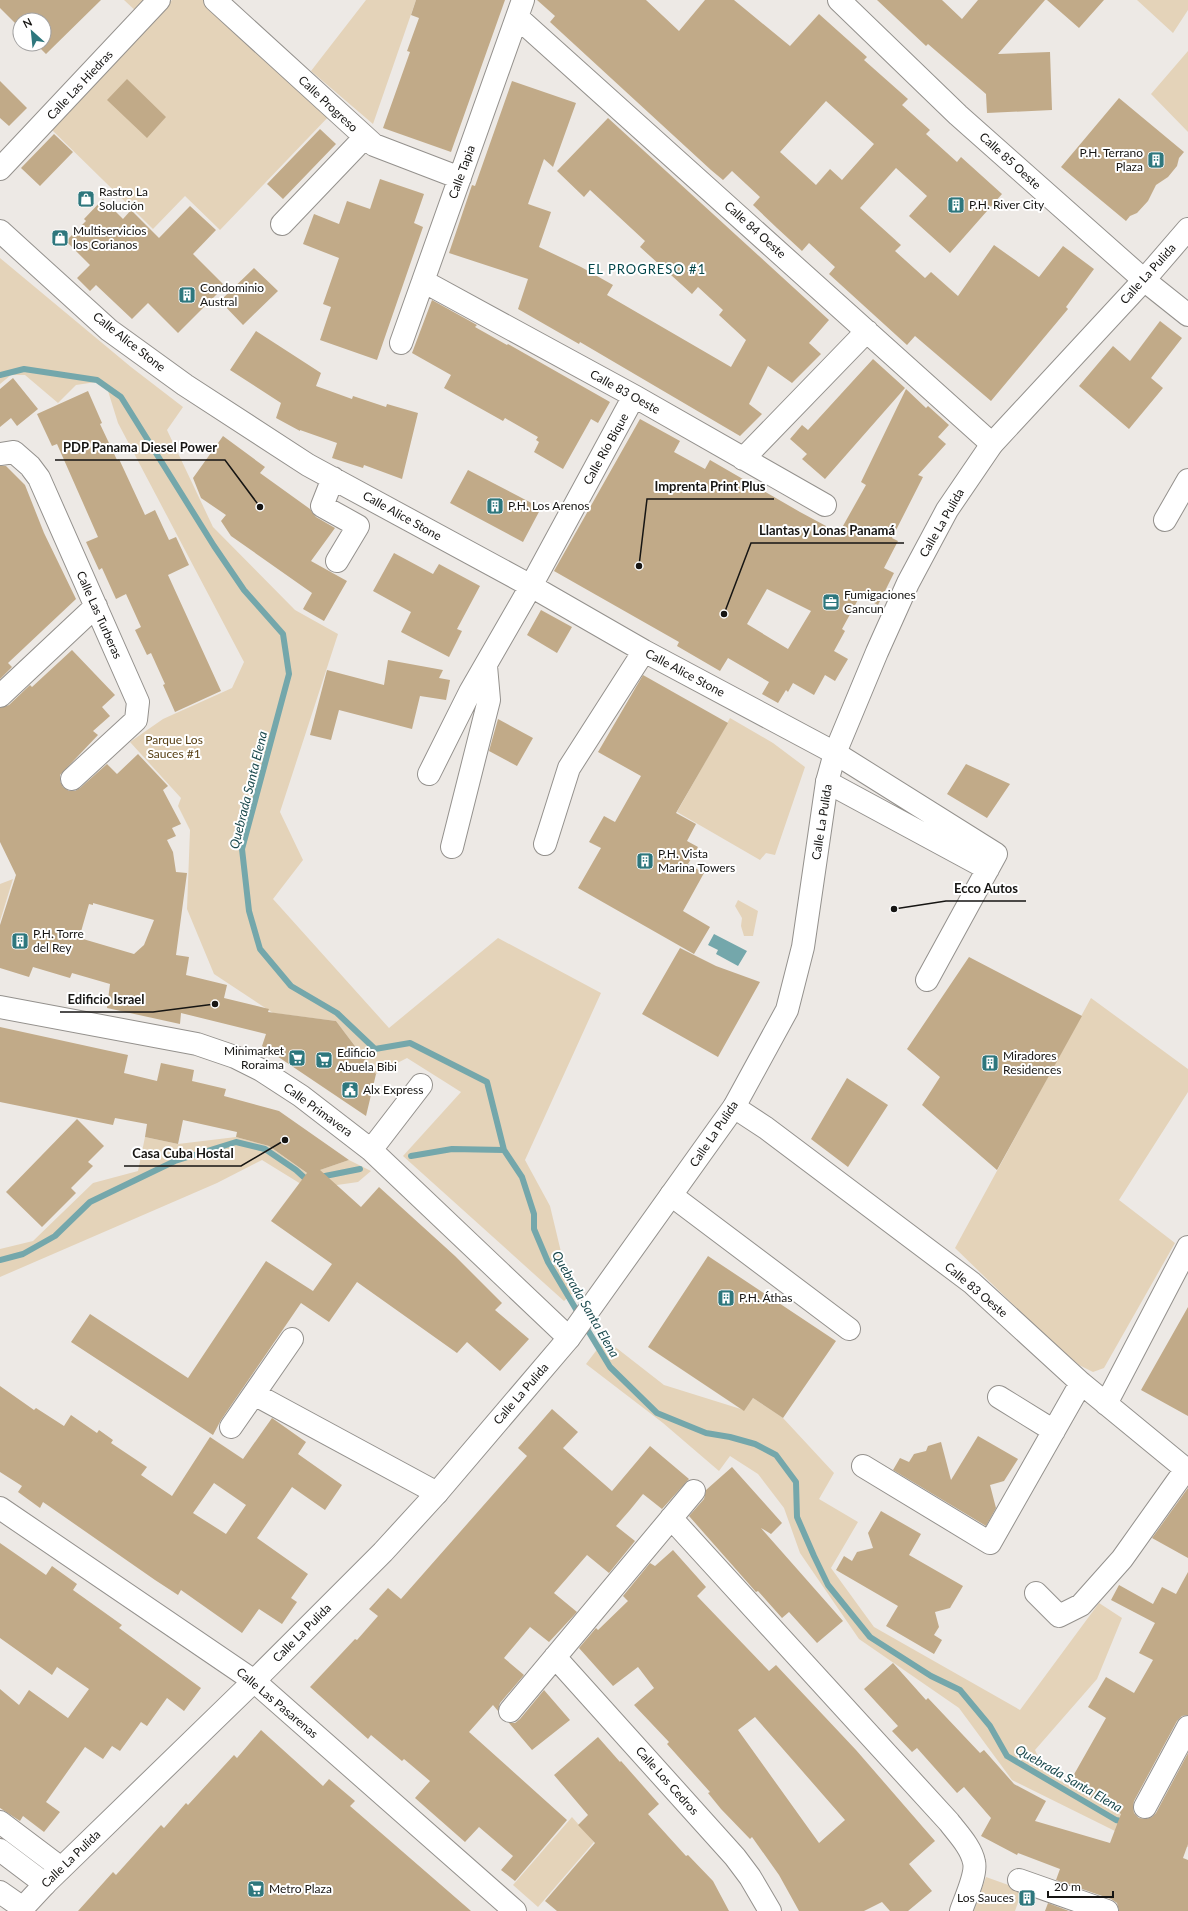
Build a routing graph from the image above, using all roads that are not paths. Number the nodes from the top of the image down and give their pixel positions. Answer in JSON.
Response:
{"nodes":[{"id":1,"x":159,"y":0,"type":"edge"},
{"id":2,"x":215,"y":0,"type":"edge"},
{"id":3,"x":839,"y":0,"type":"edge"},
{"id":4,"x":520,"y":9,"type":"edge"},
{"id":5,"x":365,"y":138,"type":"junction"},
{"id":6,"x":0,"y":169,"type":"edge"},
{"id":7,"x":460,"y":178,"type":"junction"},
{"id":8,"x":282,"y":224,"type":"dead end"},
{"id":9,"x":1188,"y":229,"type":"edge"},
{"id":10,"x":0,"y":231,"type":"edge"},
{"id":11,"x":1144,"y":280,"type":"junction"},
{"id":12,"x":423,"y":281,"type":"junction"},
{"id":13,"x":1188,"y":315,"type":"edge"},
{"id":14,"x":867,"y":330,"type":"junction"},
{"id":15,"x":401,"y":343,"type":"dead end"},
{"id":16,"x":634,"y":396,"type":"junction"},
{"id":17,"x":992,"y":444,"type":"junction"},
{"id":18,"x":0,"y":454,"type":"edge"},
{"id":19,"x":744,"y":459,"type":"junction"},
{"id":20,"x":333,"y":478,"type":"junction"},
{"id":21,"x":1188,"y":480,"type":"edge"},
{"id":22,"x":825,"y":505,"type":"dead end"},
{"id":23,"x":1165,"y":520,"type":"dead end"},
{"id":24,"x":336,"y":561,"type":"dead end"},
{"id":25,"x":531,"y":586,"type":"junction"},
{"id":26,"x":96,"y":606,"type":"junction"},
{"id":27,"x":644,"y":651,"type":"junction"},
{"id":28,"x":486,"y":666,"type":"junction"},
{"id":29,"x":0,"y":696,"type":"edge"},
{"id":30,"x":835,"y":753,"type":"junction"},
{"id":31,"x":429,"y":774,"type":"dead end"},
{"id":32,"x":72,"y":778,"type":"dead end"},
{"id":33,"x":827,"y":782,"type":"junction"},
{"id":34,"x":544,"y":844,"type":"dead end"},
{"id":35,"x":452,"y":848,"type":"dead end"},
{"id":36,"x":988,"y":869,"type":"junction"},
{"id":37,"x":927,"y":980,"type":"dead end"},
{"id":38,"x":0,"y":1007,"type":"edge"},
{"id":39,"x":421,"y":1085,"type":"dead end"},
{"id":40,"x":734,"y":1107,"type":"junction"},
{"id":41,"x":371,"y":1150,"type":"junction"},
{"id":42,"x":672,"y":1195,"type":"junction"},
{"id":43,"x":1188,"y":1247,"type":"edge"},
{"id":44,"x":849,"y":1329,"type":"dead end"},
{"id":45,"x":569,"y":1338,"type":"junction"},
{"id":46,"x":292,"y":1339,"type":"dead end"},
{"id":47,"x":1082,"y":1383,"type":"junction"},
{"id":48,"x":254,"y":1394,"type":"junction"},
{"id":49,"x":999,"y":1397,"type":"dead end"},
{"id":50,"x":1106,"y":1404,"type":"junction"},
{"id":51,"x":231,"y":1427,"type":"dead end"},
{"id":52,"x":1054,"y":1431,"type":"junction"},
{"id":53,"x":863,"y":1466,"type":"dead end"},
{"id":54,"x":1187,"y":1470,"type":"edge"},
{"id":55,"x":694,"y":1490,"type":"dead end"},
{"id":56,"x":436,"y":1493,"type":"junction"},
{"id":57,"x":0,"y":1508,"type":"edge"},
{"id":58,"x":674,"y":1521,"type":"junction"},
{"id":59,"x":1036,"y":1593,"type":"dead end"},
{"id":60,"x":555,"y":1657,"type":"junction"},
{"id":61,"x":254,"y":1681,"type":"junction"},
{"id":62,"x":510,"y":1711,"type":"dead end"},
{"id":63,"x":1188,"y":1727,"type":"edge"},
{"id":64,"x":1145,"y":1807,"type":"dead end"},
{"id":65,"x":0,"y":1822,"type":"edge"},
{"id":66,"x":0,"y":1850,"type":"edge"},
{"id":67,"x":61,"y":1868,"type":"junction"},
{"id":68,"x":1019,"y":1880,"type":"dead end"},
{"id":69,"x":45,"y":1884,"type":"junction"},
{"id":70,"x":0,"y":1892,"type":"edge"},
{"id":71,"x":21,"y":1910,"type":"edge"},
{"id":72,"x":514,"y":1911,"type":"edge"},
{"id":73,"x":770,"y":1911,"type":"edge"},
{"id":74,"x":961,"y":1911,"type":"edge"},
{"id":75,"x":1107,"y":1911,"type":"edge"}],
"edges":[{"from":1,"to":6,"type":"street","name":"Calle Las Hiedras"},
{"from":2,"to":5,"type":"street","name":"Calle Progreso"},
{"from":3,"to":11,"type":"street","name":"Calle 85 Oeste"},
{"from":4,"to":7,"type":"street","name":"Calle Tapia"},
{"from":4,"to":14,"type":"street","name":"Calle 84 Oeste"},
{"from":5,"to":7,"type":"street","name":"Calle Progreso"},
{"from":5,"to":8,"type":"street"},
{"from":7,"to":12,"type":"street","name":"Calle Tapia"},
{"from":9,"to":11,"type":"street","name":"Calle La Pulida"},
{"from":10,"to":20,"type":"street","name":"Calle Alice Stone"},
{"from":11,"to":13,"type":"street","name":"Calle 85 Oeste"},
{"from":11,"to":17,"type":"street","name":"Calle La Pulida"},
{"from":12,"to":15,"type":"street","name":"Calle Tapia"},
{"from":12,"to":16,"type":"street","name":"Calle 83 Oeste"},
{"from":14,"to":17,"type":"street","name":"Calle 84 Oeste"},
{"from":14,"to":19,"type":"street"},
{"from":16,"to":19,"type":"street","name":"Calle 83 Oeste"},
{"from":16,"to":25,"type":"street","name":"Calle Río Bique"},
{"from":17,"to":30,"type":"street","name":"Calle La Pulida"},
{"from":18,"to":26,"type":"street","name":"Calle Las Turberas"},
{"from":19,"to":22,"type":"street","name":"Calle 83 Oeste"},
{"from":20,"to":24,"type":"street"},
{"from":20,"to":25,"type":"street","name":"Calle Alice Stone"},
{"from":21,"to":23,"type":"street"},
{"from":25,"to":27,"type":"street","name":"Calle Alice Stone"},
{"from":25,"to":28,"type":"street","name":"Calle Río Bique"},
{"from":26,"to":29,"type":"street"},
{"from":26,"to":32,"type":"street","name":"Calle Las Turberas"},
{"from":27,"to":30,"type":"street","name":"Calle Alice Stone"},
{"from":27,"to":34,"type":"street"},
{"from":28,"to":31,"type":"street","name":"Calle Río Bique"},
{"from":28,"to":35,"type":"street"},
{"from":30,"to":33,"type":"street","name":"Calle La Pulida"},
{"from":30,"to":36,"type":"street","name":"Calle Alice Stone"},
{"from":33,"to":36,"type":"street"},
{"from":33,"to":40,"type":"street","name":"Calle La Pulida"},
{"from":36,"to":37,"type":"street"},
{"from":38,"to":41,"type":"street","name":"Calle Primavera"},
{"from":39,"to":41,"type":"street"},
{"from":40,"to":42,"type":"street","name":"Calle La Pulida"},
{"from":40,"to":47,"type":"street","name":"Calle 83 Oeste"},
{"from":41,"to":45,"type":"street","name":"Calle Primavera"},
{"from":42,"to":44,"type":"street"},
{"from":42,"to":45,"type":"street","name":"Calle La Pulida"},
{"from":43,"to":50,"type":"street"},
{"from":45,"to":56,"type":"street","name":"Calle La Pulida"},
{"from":46,"to":48,"type":"street"},
{"from":47,"to":50,"type":"street","name":"Calle 83 Oeste"},
{"from":47,"to":52,"type":"street"},
{"from":48,"to":51,"type":"street"},
{"from":48,"to":56,"type":"street"},
{"from":49,"to":52,"type":"street"},
{"from":50,"to":54,"type":"street","name":"Calle 83 Oeste"},
{"from":52,"to":53,"type":"street"},
{"from":54,"to":59,"type":"street"},
{"from":55,"to":58,"type":"street"},
{"from":56,"to":61,"type":"street","name":"Calle La Pulida"},
{"from":57,"to":61,"type":"street","name":"Calle Las Pasarenas"},
{"from":58,"to":60,"type":"street"},
{"from":58,"to":74,"type":"street"},
{"from":60,"to":62,"type":"street"},
{"from":60,"to":73,"type":"street","name":"Calle Los Cedros"},
{"from":61,"to":67,"type":"street","name":"Calle La Pulida"},
{"from":61,"to":72,"type":"street","name":"Calle Las Pasarenas"},
{"from":63,"to":64,"type":"street"},
{"from":65,"to":67,"type":"street"},
{"from":66,"to":69,"type":"street"},
{"from":67,"to":69,"type":"street","name":"Calle La Pulida"},
{"from":68,"to":75,"type":"street"},
{"from":69,"to":71,"type":"street","name":"Calle La Pulida"},
{"from":70,"to":71,"type":"street"}]}
